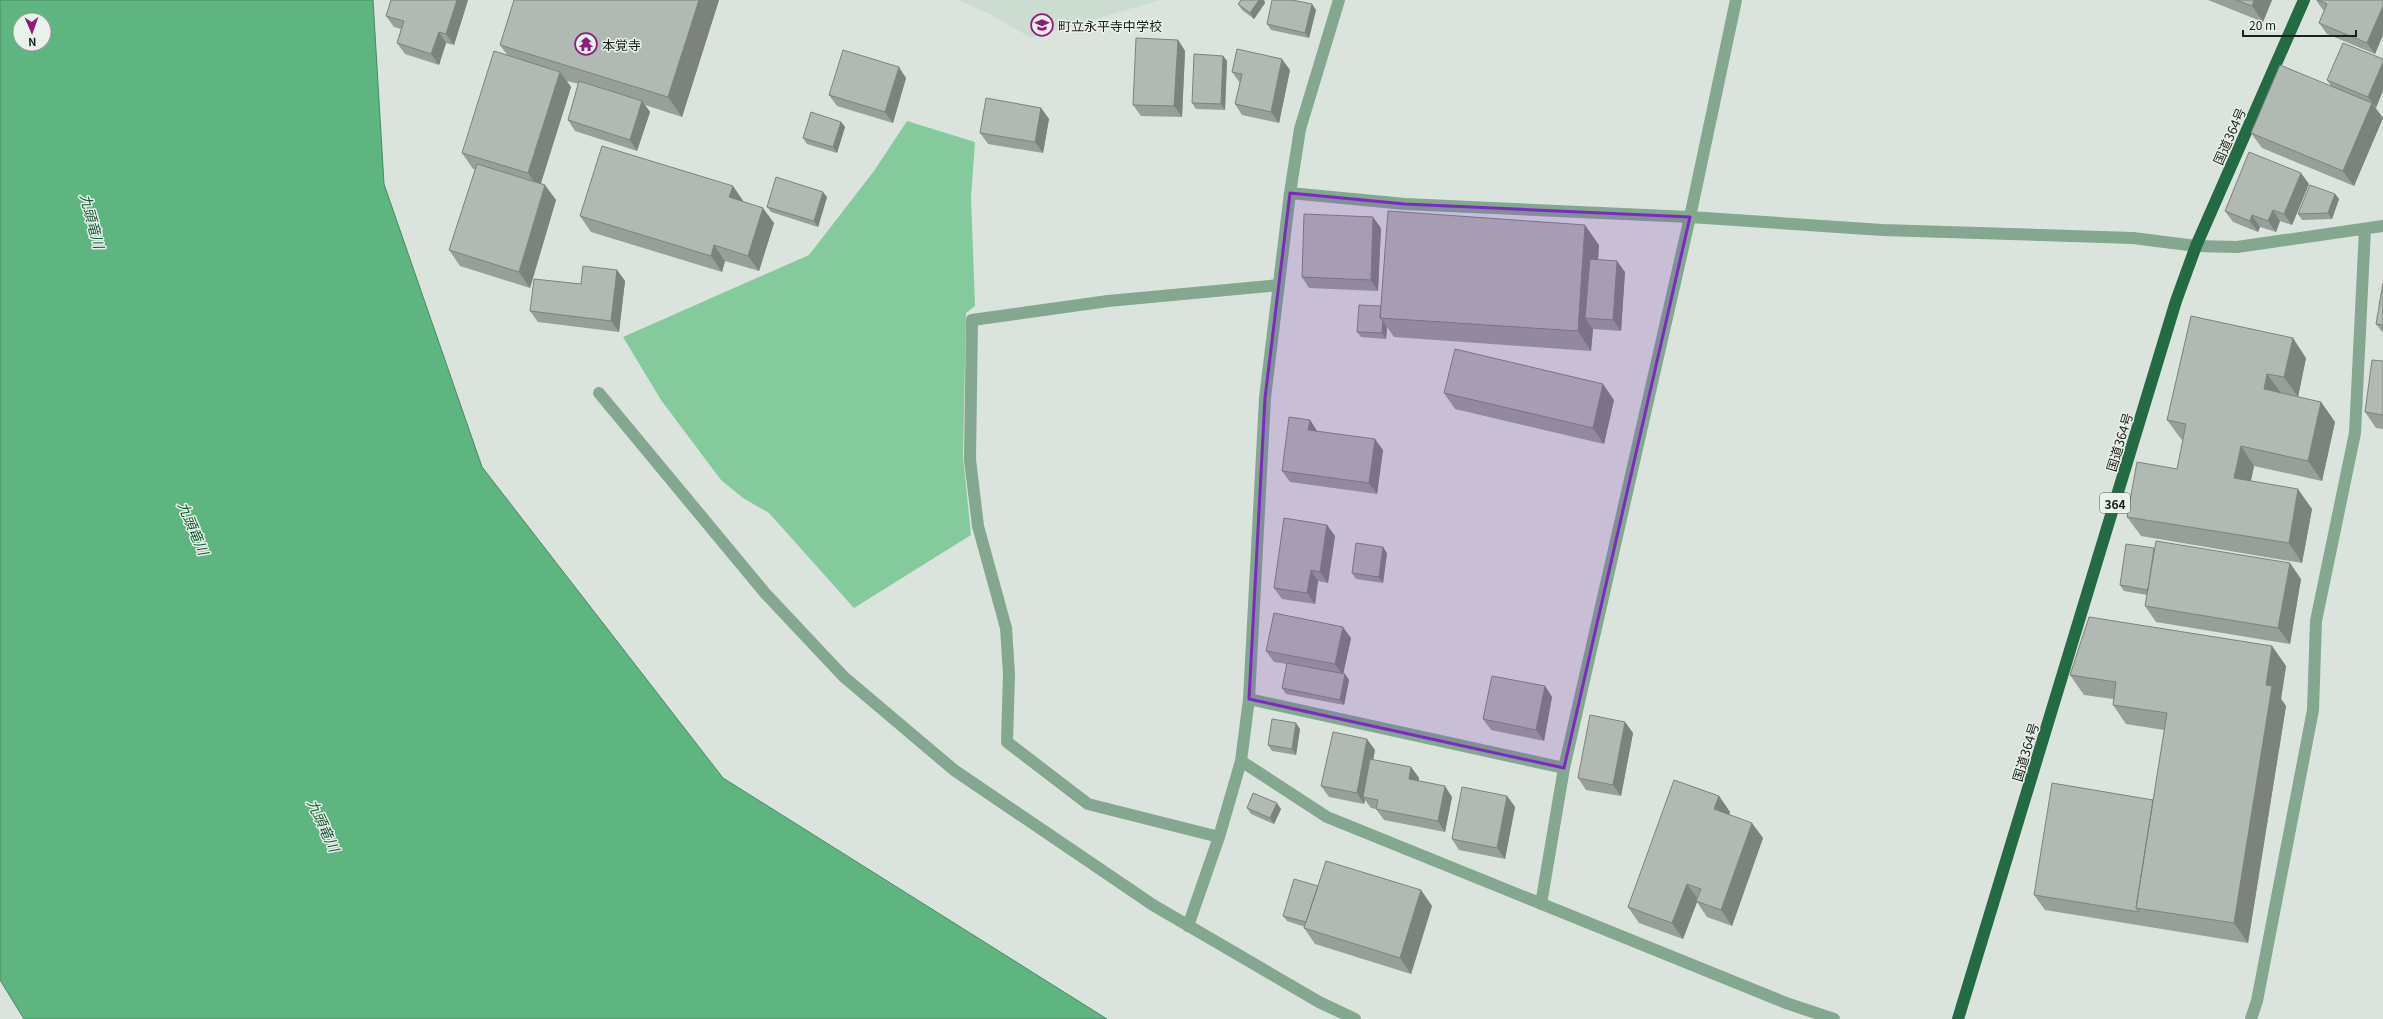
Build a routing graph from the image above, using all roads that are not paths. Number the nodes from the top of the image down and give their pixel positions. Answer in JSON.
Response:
{"nodes":[{"id":1,"x":1339,"y":0,"type":"edge"},
{"id":2,"x":1736,"y":0,"type":"edge"},
{"id":3,"x":2304,"y":0,"type":"edge"},
{"id":4,"x":1290,"y":193,"type":"junction"},
{"id":5,"x":1690,"y":217,"type":"junction"},
{"id":6,"x":2383,"y":226,"type":"edge"},
{"id":7,"x":2365,"y":228,"type":"junction"},
{"id":8,"x":2196,"y":246,"type":"junction"},
{"id":9,"x":1279,"y":285,"type":"junction"},
{"id":10,"x":599,"y":393,"type":"dead end"},
{"id":11,"x":1249,"y":699,"type":"junction"},
{"id":12,"x":1241,"y":761,"type":"junction"},
{"id":13,"x":1564,"y":768,"type":"junction"},
{"id":14,"x":1219,"y":837,"type":"junction"},
{"id":15,"x":1541,"y":904,"type":"junction"},
{"id":16,"x":1188,"y":926,"type":"junction"},
{"id":17,"x":1355,"y":1019,"type":"edge"},
{"id":18,"x":1834,"y":1019,"type":"edge"},
{"id":19,"x":1958,"y":1019,"type":"edge"},
{"id":20,"x":2251,"y":1019,"type":"edge"}],
"edges":[{"from":1,"to":4,"type":"street"},
{"from":2,"to":5,"type":"street"},
{"from":3,"to":8,"type":"highway","name":"国道364号","number":"364"},
{"from":4,"to":5,"type":"street"},
{"from":4,"to":9,"type":"street"},
{"from":5,"to":8,"type":"street"},
{"from":5,"to":13,"type":"street"},
{"from":6,"to":7,"type":"street"},
{"from":7,"to":8,"type":"street"},
{"from":7,"to":20,"type":"street"},
{"from":8,"to":19,"type":"highway","name":"国道364号","number":"364"},
{"from":9,"to":11,"type":"street"},
{"from":9,"to":14,"type":"street"},
{"from":10,"to":16,"type":"street"},
{"from":11,"to":12,"type":"street"},
{"from":11,"to":13,"type":"street"},
{"from":12,"to":14,"type":"street"},
{"from":12,"to":15,"type":"street"},
{"from":13,"to":15,"type":"street"},
{"from":14,"to":16,"type":"street"},
{"from":15,"to":18,"type":"street"},
{"from":16,"to":17,"type":"street"}]}
